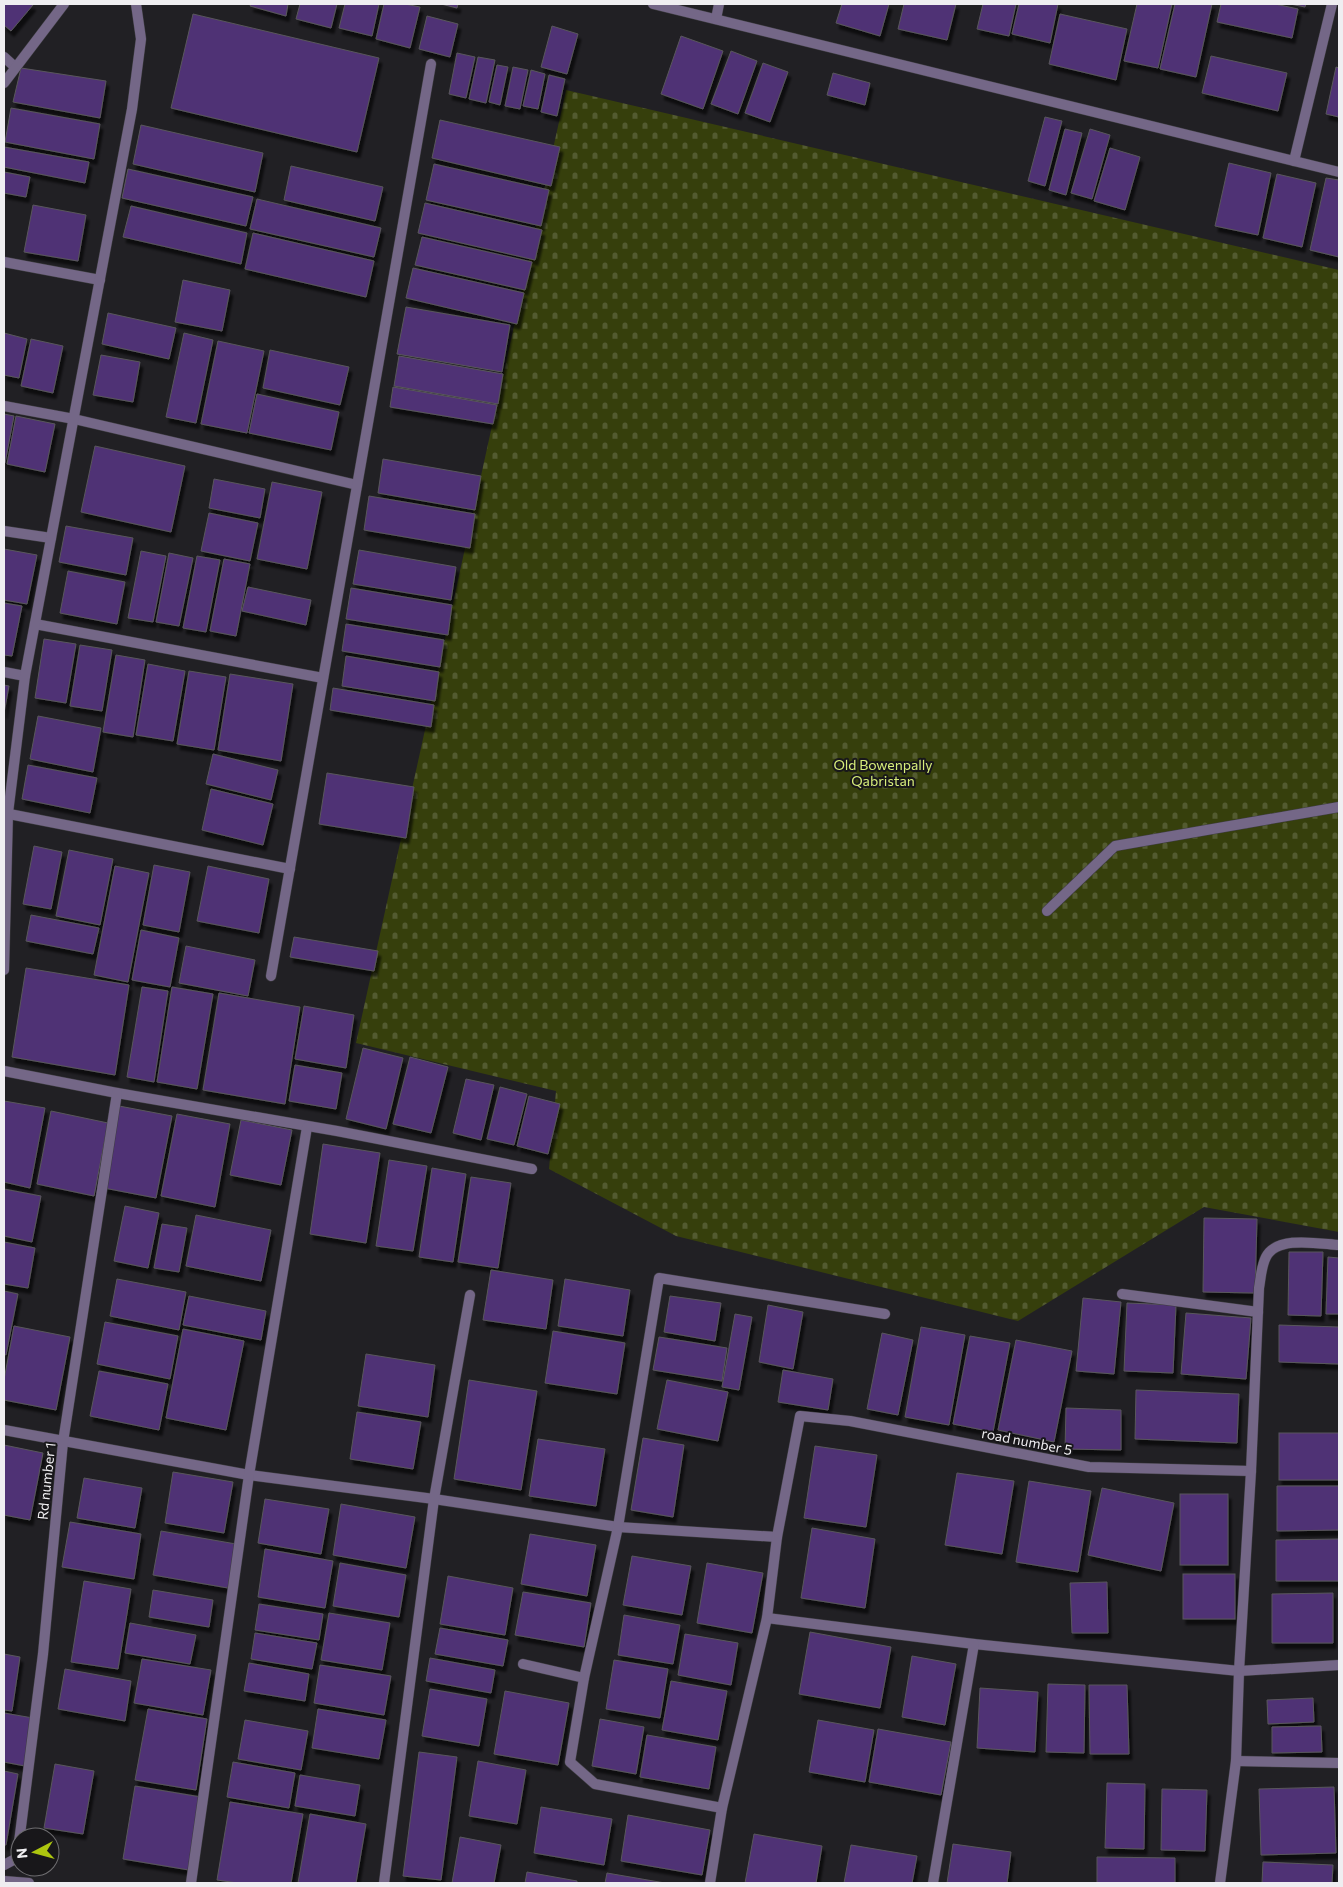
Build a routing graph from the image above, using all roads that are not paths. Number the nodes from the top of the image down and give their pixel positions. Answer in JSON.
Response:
{"nodes":[{"id":1,"x":64,"y":4,"type":"edge"},
{"id":2,"x":136,"y":4,"type":"edge"},
{"id":3,"x":653,"y":4,"type":"edge"},
{"id":4,"x":719,"y":4,"type":"edge"},
{"id":5,"x":1332,"y":4,"type":"edge"},
{"id":6,"x":716,"y":19,"type":"junction"},
{"id":7,"x":4,"y":57,"type":"edge"},
{"id":8,"x":431,"y":64,"type":"dead end"},
{"id":9,"x":15,"y":67,"type":"junction"},
{"id":10,"x":4,"y":83,"type":"edge"},
{"id":11,"x":1294,"y":161,"type":"junction"},
{"id":12,"x":1339,"y":172,"type":"edge"},
{"id":13,"x":4,"y":262,"type":"edge"},
{"id":14,"x":100,"y":280,"type":"junction"},
{"id":15,"x":4,"y":406,"type":"edge"},
{"id":16,"x":74,"y":419,"type":"junction"},
{"id":17,"x":357,"y":485,"type":"junction"},
{"id":18,"x":4,"y":531,"type":"edge"},
{"id":19,"x":51,"y":538,"type":"junction"},
{"id":20,"x":35,"y":624,"type":"junction"},
{"id":21,"x":4,"y":672,"type":"edge"},
{"id":22,"x":25,"y":676,"type":"junction"},
{"id":23,"x":323,"y":678,"type":"junction"},
{"id":24,"x":1339,"y":807,"type":"edge"},
{"id":25,"x":6,"y":813,"type":"edge"},
{"id":26,"x":290,"y":869,"type":"junction"},
{"id":27,"x":1047,"y":911,"type":"dead end"},
{"id":28,"x":4,"y":956,"type":"edge"},
{"id":29,"x":4,"y":970,"type":"edge"},
{"id":30,"x":271,"y":976,"type":"dead end"},
{"id":31,"x":4,"y":1071,"type":"edge"},
{"id":32,"x":116,"y":1093,"type":"junction"},
{"id":33,"x":307,"y":1127,"type":"junction"},
{"id":34,"x":532,"y":1169,"type":"dead end"},
{"id":35,"x":1339,"y":1245,"type":"edge"},
{"id":36,"x":1122,"y":1294,"type":"dead end"},
{"id":37,"x":470,"y":1295,"type":"dead end"},
{"id":38,"x":1258,"y":1312,"type":"junction"},
{"id":39,"x":885,"y":1314,"type":"dead end"},
{"id":40,"x":4,"y":1430,"type":"edge"},
{"id":41,"x":63,"y":1442,"type":"junction"},
{"id":42,"x":1251,"y":1471,"type":"junction"},
{"id":43,"x":249,"y":1476,"type":"junction"},
{"id":44,"x":434,"y":1499,"type":"junction"},
{"id":45,"x":618,"y":1526,"type":"junction"},
{"id":46,"x":777,"y":1537,"type":"junction"},
{"id":47,"x":767,"y":1618,"type":"junction"},
{"id":48,"x":974,"y":1644,"type":"junction"},
{"id":49,"x":523,"y":1664,"type":"dead end"},
{"id":50,"x":1339,"y":1665,"type":"edge"},
{"id":51,"x":1239,"y":1670,"type":"junction"},
{"id":52,"x":584,"y":1678,"type":"junction"},
{"id":53,"x":1236,"y":1761,"type":"junction"},
{"id":54,"x":1339,"y":1763,"type":"edge"},
{"id":55,"x":722,"y":1808,"type":"junction"},
{"id":56,"x":4,"y":1866,"type":"edge"},
{"id":57,"x":4,"y":1881,"type":"edge"},
{"id":58,"x":29,"y":1883,"type":"edge"},
{"id":59,"x":191,"y":1883,"type":"edge"},
{"id":60,"x":384,"y":1883,"type":"edge"},
{"id":61,"x":710,"y":1883,"type":"edge"},
{"id":62,"x":933,"y":1883,"type":"edge"},
{"id":63,"x":1220,"y":1883,"type":"edge"}],
"edges":[{"from":1,"to":9,"type":"street"},
{"from":2,"to":14,"type":"street"},
{"from":3,"to":6,"type":"street"},
{"from":4,"to":6,"type":"street"},
{"from":5,"to":11,"type":"street"},
{"from":6,"to":11,"type":"street"},
{"from":7,"to":9,"type":"street"},
{"from":8,"to":17,"type":"street"},
{"from":9,"to":10,"type":"street"},
{"from":11,"to":12,"type":"street"},
{"from":13,"to":14,"type":"street"},
{"from":14,"to":16,"type":"street"},
{"from":15,"to":16,"type":"street"},
{"from":16,"to":17,"type":"street"},
{"from":16,"to":19,"type":"street"},
{"from":17,"to":23,"type":"street"},
{"from":18,"to":19,"type":"street"},
{"from":19,"to":20,"type":"street"},
{"from":20,"to":22,"type":"street"},
{"from":20,"to":23,"type":"street"},
{"from":21,"to":22,"type":"street"},
{"from":22,"to":25,"type":"street"},
{"from":23,"to":26,"type":"street"},
{"from":24,"to":27,"type":"street"},
{"from":25,"to":26,"type":"street"},
{"from":25,"to":28,"type":"street"},
{"from":26,"to":30,"type":"street"},
{"from":28,"to":29,"type":"street"},
{"from":31,"to":32,"type":"street"},
{"from":32,"to":33,"type":"street"},
{"from":32,"to":41,"type":"street","name":"Rd number 1"},
{"from":33,"to":34,"type":"street"},
{"from":33,"to":43,"type":"street"},
{"from":35,"to":38,"type":"street"},
{"from":36,"to":38,"type":"street"},
{"from":37,"to":44,"type":"street"},
{"from":38,"to":42,"type":"street"},
{"from":39,"to":45,"type":"street"},
{"from":40,"to":41,"type":"street"},
{"from":41,"to":43,"type":"street"},
{"from":41,"to":56,"type":"street","name":"Rd number 1"},
{"from":42,"to":46,"type":"street","name":"road number 5"},
{"from":42,"to":51,"type":"street"},
{"from":43,"to":44,"type":"street"},
{"from":43,"to":59,"type":"street"},
{"from":44,"to":45,"type":"street"},
{"from":44,"to":60,"type":"street"},
{"from":45,"to":46,"type":"street"},
{"from":45,"to":52,"type":"street"},
{"from":46,"to":47,"type":"street"},
{"from":47,"to":48,"type":"street"},
{"from":47,"to":55,"type":"street"},
{"from":48,"to":51,"type":"street"},
{"from":48,"to":62,"type":"street"},
{"from":49,"to":52,"type":"street"},
{"from":50,"to":51,"type":"street"},
{"from":51,"to":53,"type":"street"},
{"from":52,"to":55,"type":"street"},
{"from":53,"to":54,"type":"street"},
{"from":53,"to":63,"type":"street"},
{"from":55,"to":61,"type":"street"},
{"from":57,"to":58,"type":"street"}]}
